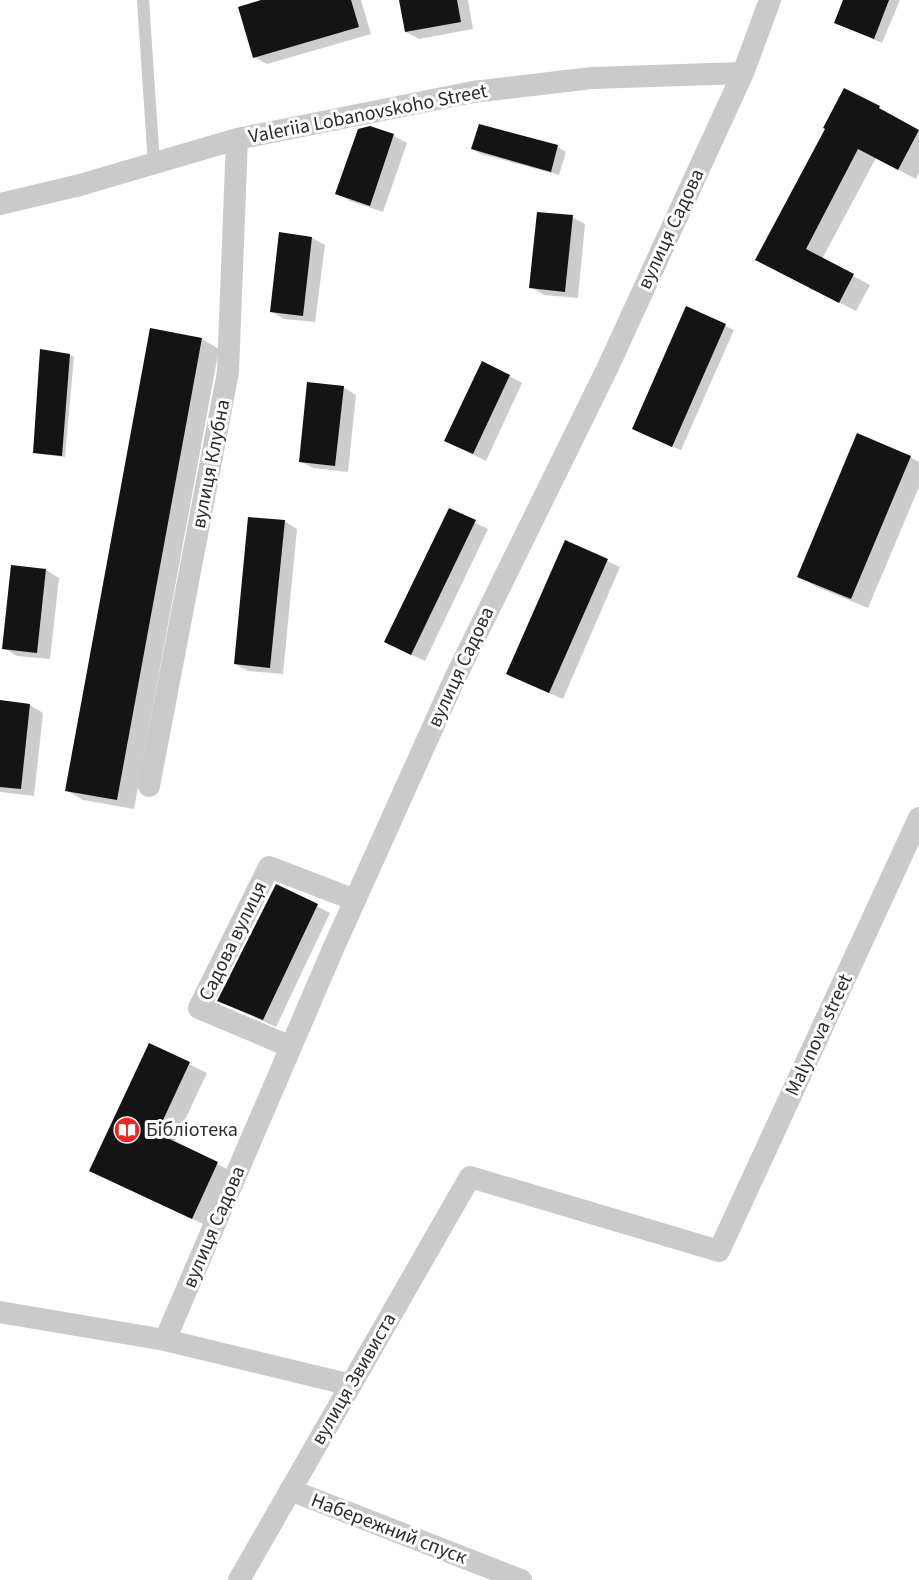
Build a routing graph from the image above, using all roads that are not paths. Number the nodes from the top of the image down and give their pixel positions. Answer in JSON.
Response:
{"nodes":[{"id":1,"x":143,"y":0,"type":"edge"},
{"id":2,"x":770,"y":0,"type":"edge"},
{"id":3,"x":743,"y":73,"type":"junction"},
{"id":4,"x":237,"y":139,"type":"junction"},
{"id":5,"x":154,"y":164,"type":"junction"},
{"id":6,"x":0,"y":204,"type":"edge"},
{"id":7,"x":150,"y":786,"type":"dead end"},
{"id":8,"x":919,"y":818,"type":"edge"},
{"id":9,"x":355,"y":900,"type":"junction"},
{"id":10,"x":291,"y":1047,"type":"junction"},
{"id":11,"x":470,"y":1177,"type":"joint"},
{"id":12,"x":0,"y":1312,"type":"edge"},
{"id":13,"x":165,"y":1340,"type":"junction"},
{"id":14,"x":351,"y":1385,"type":"junction"},
{"id":15,"x":290,"y":1490,"type":"junction"},
{"id":16,"x":239,"y":1580,"type":"edge"},
{"id":17,"x":521,"y":1580,"type":"edge"}],
"edges":[{"from":1,"to":5,"type":"lane"},
{"from":2,"to":3,"type":"street","name":"вулиця Садова"},
{"from":3,"to":4,"type":"street","name":"Valeriia Lobanovskoho Street"},
{"from":3,"to":9,"type":"street","name":"вулиця Садова"},
{"from":4,"to":5,"type":"street","name":"Valeriia Lobanovskoho Street"},
{"from":4,"to":7,"type":"street","name":"вулиця Клубна"},
{"from":5,"to":6,"type":"street","name":"Valeriia Lobanovskoho Street"},
{"from":8,"to":11,"type":"street","name":"Malynova street"},
{"from":9,"to":10,"type":"street","name":"вулиця Садова"},
{"from":9,"to":10,"type":"street","name":"Садова вулиця"},
{"from":10,"to":13,"type":"street","name":"вулиця Садова"},
{"from":11,"to":14,"type":"street","name":"вулиця Звивиста"},
{"from":12,"to":13,"type":"street"},
{"from":13,"to":14,"type":"street"},
{"from":14,"to":15,"type":"street","name":"вулиця Звивиста"},
{"from":15,"to":16,"type":"street","name":"вулиця Звивиста"},
{"from":15,"to":17,"type":"street","name":"Набережний спуск"}]}
